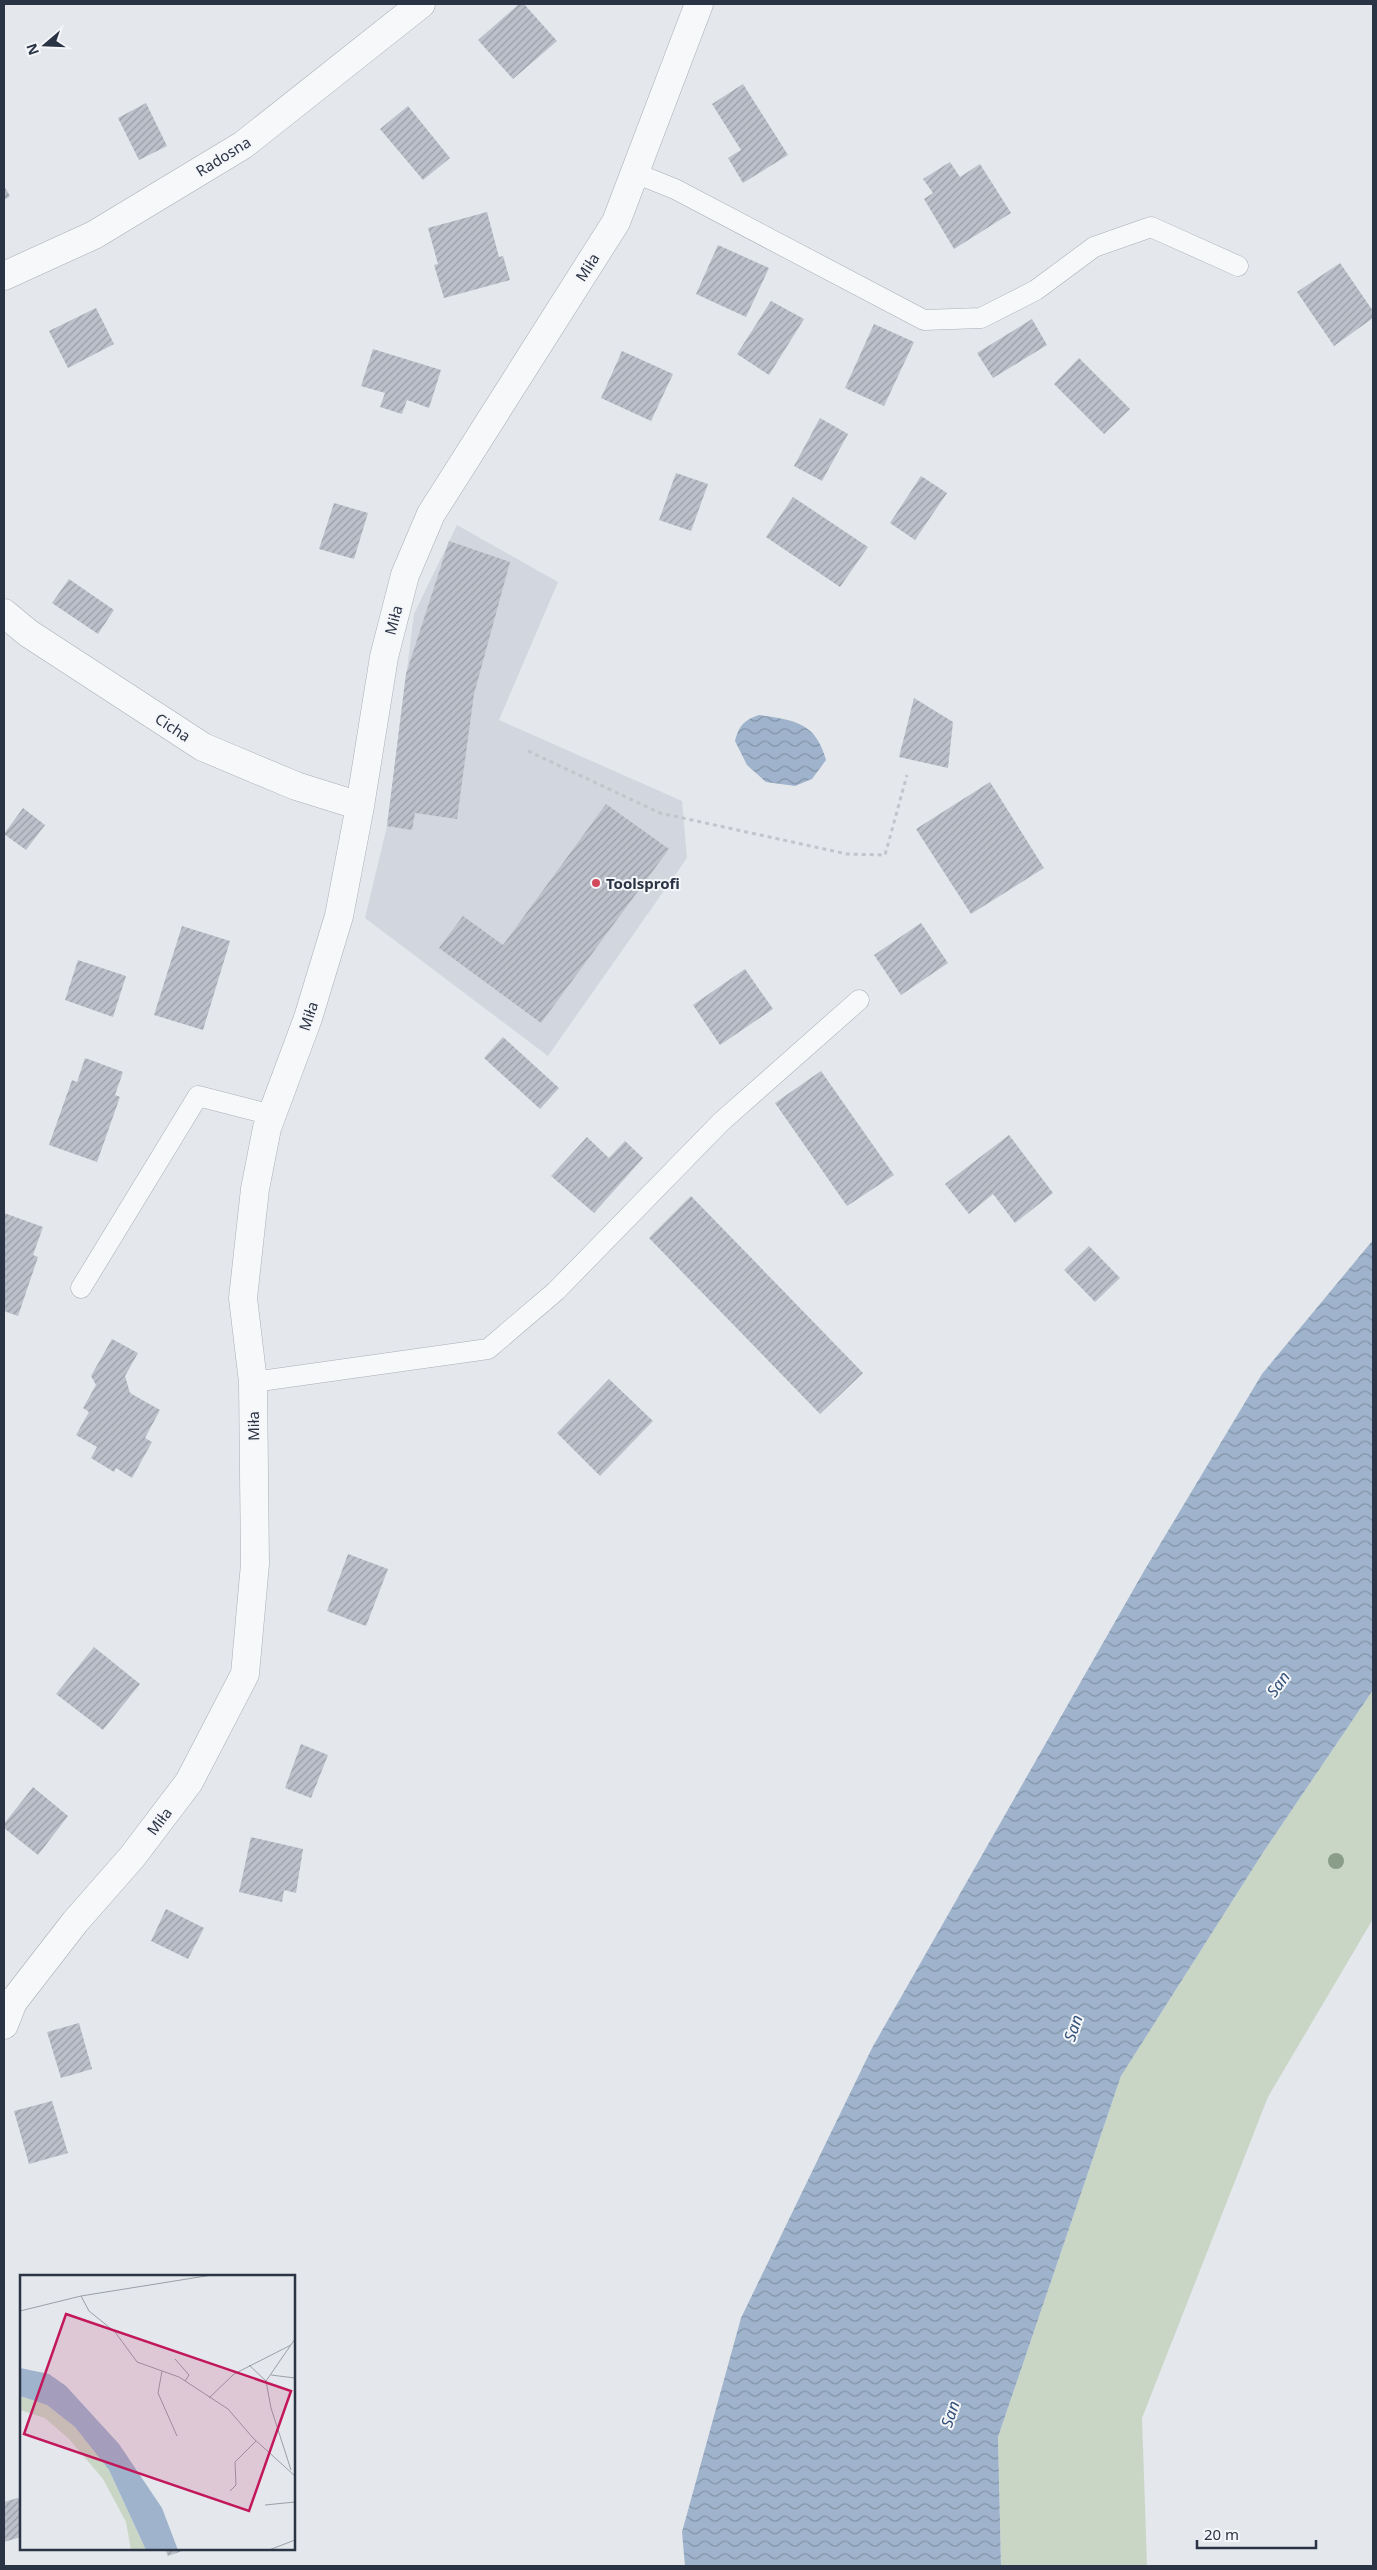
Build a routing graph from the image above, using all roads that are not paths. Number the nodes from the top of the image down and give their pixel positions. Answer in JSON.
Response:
{"nodes":[{"id":1,"x":421,"y":4,"type":"edge"},
{"id":2,"x":699,"y":4,"type":"edge"},
{"id":3,"x":635,"y":173,"type":"junction"},
{"id":4,"x":1238,"y":266,"type":"dead end"},
{"id":5,"x":4,"y":276,"type":"edge"},
{"id":6,"x":4,"y":613,"type":"edge"},
{"id":7,"x":360,"y":806,"type":"junction"},
{"id":8,"x":859,"y":1000,"type":"dead end"},
{"id":9,"x":272,"y":1116,"type":"junction"},
{"id":10,"x":80,"y":1288,"type":"dead end"},
{"id":11,"x":253,"y":1382,"type":"junction"},
{"id":12,"x":4,"y":2025,"type":"edge"}],
"edges":[{"from":1,"to":5,"type":"street","name":"Radosna"},
{"from":2,"to":3,"type":"street","name":"Miła"},
{"from":3,"to":4,"type":"lane"},
{"from":3,"to":7,"type":"street","name":"Miła"},
{"from":6,"to":7,"type":"street","name":"Cicha"},
{"from":7,"to":9,"type":"street","name":"Miła"},
{"from":8,"to":11,"type":"lane"},
{"from":9,"to":10,"type":"lane"},
{"from":9,"to":11,"type":"street","name":"Miła"},
{"from":11,"to":12,"type":"street","name":"Miła"}]}
